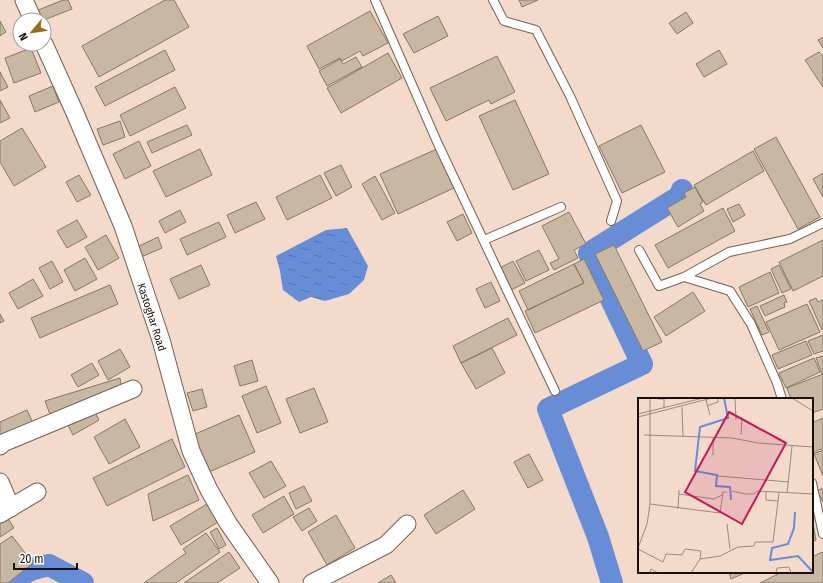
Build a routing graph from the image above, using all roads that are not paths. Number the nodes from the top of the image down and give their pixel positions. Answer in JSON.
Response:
{"nodes":[{"id":1,"x":24,"y":0,"type":"edge"},
{"id":2,"x":375,"y":0,"type":"edge"},
{"id":3,"x":492,"y":0,"type":"edge"},
{"id":4,"x":29,"y":12,"type":"edge"},
{"id":5,"x":48,"y":52,"type":"edge"},
{"id":6,"x":560,"y":207,"type":"dead end"},
{"id":7,"x":612,"y":221,"type":"dead end"},
{"id":8,"x":823,"y":223,"type":"edge"},
{"id":9,"x":484,"y":240,"type":"junction"},
{"id":10,"x":639,"y":250,"type":"dead end"},
{"id":11,"x":684,"y":277,"type":"junction"},
{"id":12,"x":133,"y":389,"type":"dead end"},
{"id":13,"x":555,"y":391,"type":"dead end"},
{"id":14,"x":782,"y":398,"type":"edge"},
{"id":15,"x":0,"y":446,"type":"edge"},
{"id":16,"x":0,"y":482,"type":"edge"},
{"id":17,"x":813,"y":489,"type":"edge"},
{"id":18,"x":37,"y":492,"type":"dead end"},
{"id":19,"x":5,"y":511,"type":"edge"},
{"id":20,"x":407,"y":524,"type":"dead end"},
{"id":21,"x":823,"y":534,"type":"edge"},
{"id":22,"x":270,"y":583,"type":"edge"},
{"id":23,"x":312,"y":583,"type":"edge"}],
"edges":[{"from":1,"to":4,"type":"street"},
{"from":2,"to":9,"type":"lane"},
{"from":3,"to":7,"type":"lane"},
{"from":5,"to":22,"type":"street","name":"Kastoghar Road"},
{"from":6,"to":9,"type":"lane"},
{"from":8,"to":11,"type":"lane"},
{"from":9,"to":13,"type":"lane"},
{"from":10,"to":11,"type":"lane"},
{"from":11,"to":14,"type":"lane"},
{"from":12,"to":15,"type":"street"},
{"from":16,"to":19,"type":"street"},
{"from":17,"to":21,"type":"lane"},
{"from":18,"to":19,"type":"street"},
{"from":20,"to":23,"type":"street"}]}
